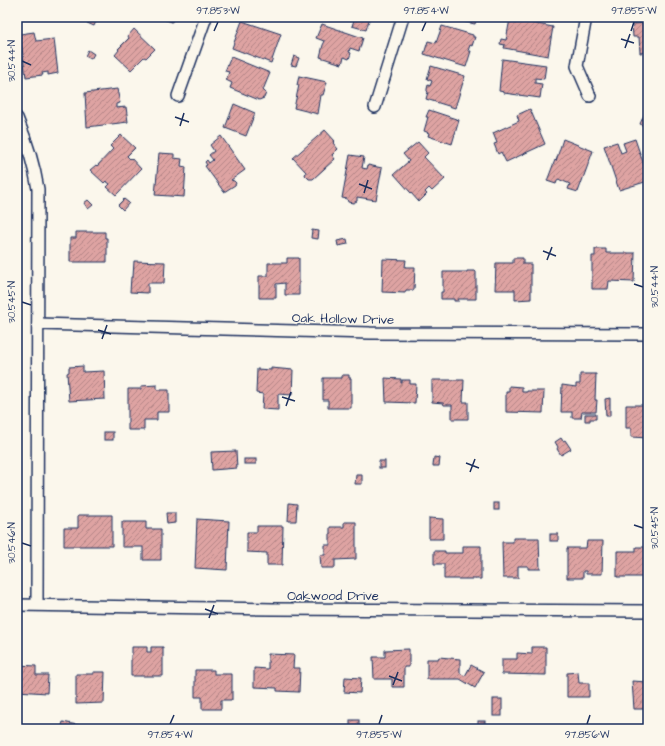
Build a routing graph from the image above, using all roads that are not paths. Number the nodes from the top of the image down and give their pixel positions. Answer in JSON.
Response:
{"nodes":[{"id":1,"x":206,"y":17,"type":"edge"},
{"id":2,"x":403,"y":17,"type":"edge"},
{"id":3,"x":586,"y":17,"type":"edge"},
{"id":4,"x":178,"y":96,"type":"dead end"},
{"id":5,"x":590,"y":96,"type":"dead end"},
{"id":6,"x":375,"y":107,"type":"dead end"},
{"id":7,"x":17,"y":118,"type":"edge"},
{"id":8,"x":38,"y":324,"type":"junction"},
{"id":9,"x":648,"y":334,"type":"edge"},
{"id":10,"x":37,"y":604,"type":"junction"},
{"id":11,"x":17,"y":605,"type":"edge"},
{"id":12,"x":648,"y":611,"type":"edge"}],
"edges":[{"from":1,"to":4,"type":"street"},
{"from":2,"to":6,"type":"street"},
{"from":3,"to":5,"type":"street"},
{"from":7,"to":8,"type":"street"},
{"from":8,"to":9,"type":"street","name":"Oak Hollow Drive"},
{"from":8,"to":10,"type":"street"},
{"from":10,"to":11,"type":"street","name":"Oakwood Drive"},
{"from":10,"to":12,"type":"street","name":"Oakwood Drive"}]}
